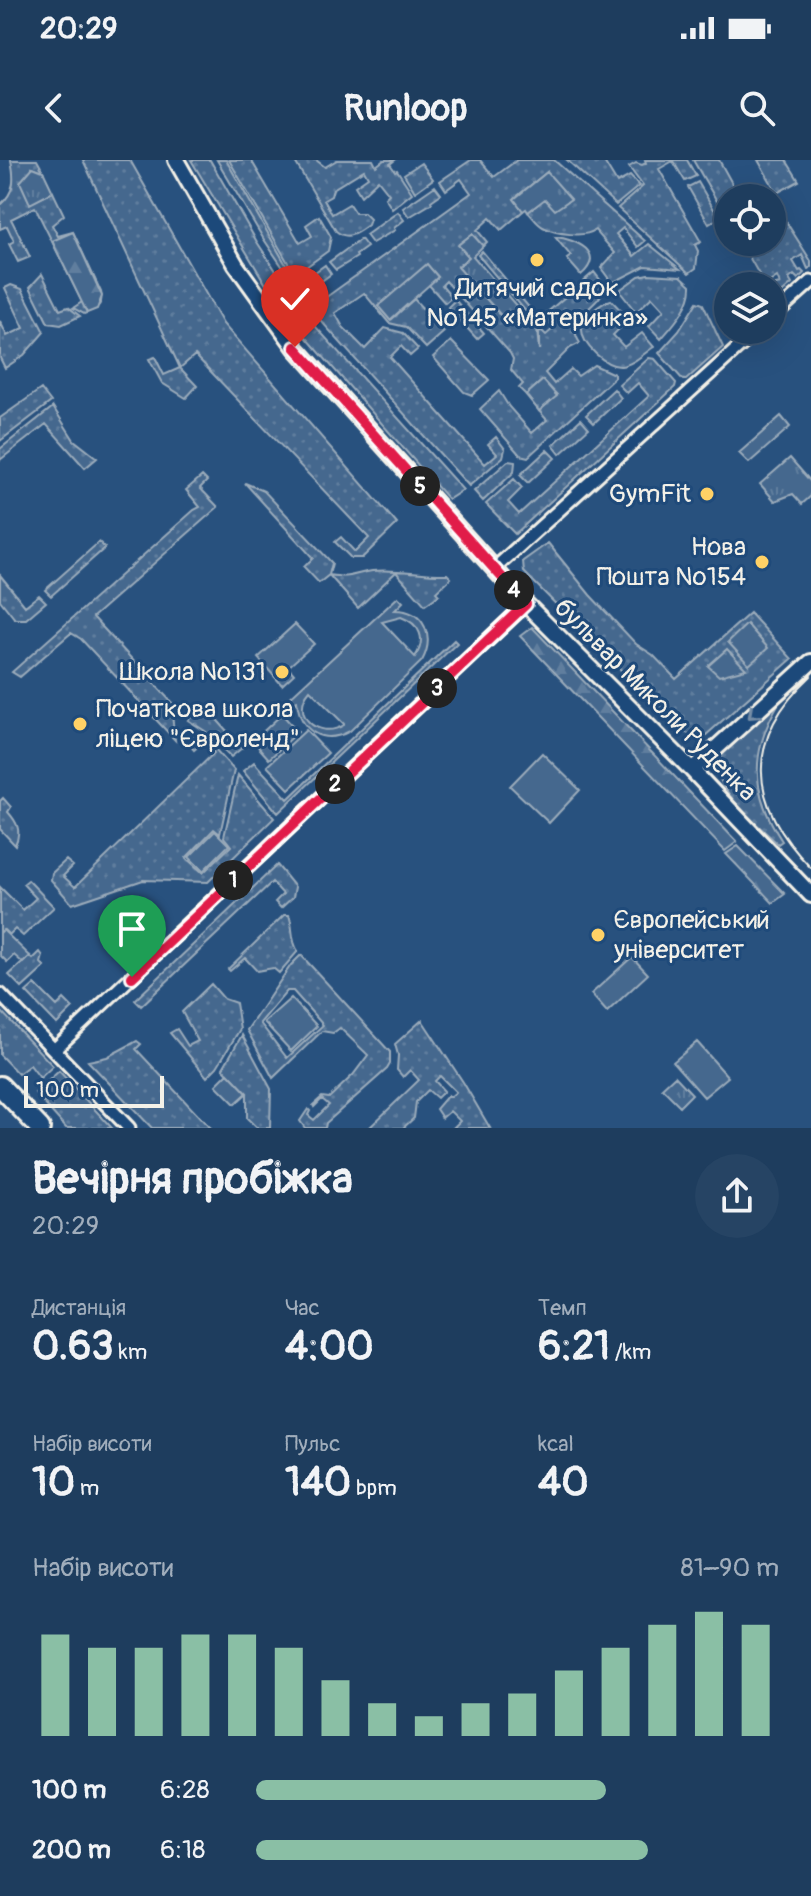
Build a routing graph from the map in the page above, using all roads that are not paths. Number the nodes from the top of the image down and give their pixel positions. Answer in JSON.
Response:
{"nodes":[{"id":1,"x":176,"y":160,"type":"edge"},
{"id":2,"x":811,"y":282,"type":"edge"},
{"id":3,"x":786,"y":304,"type":"edge"},
{"id":4,"x":743,"y":344,"type":"edge"},
{"id":5,"x":494,"y":569,"type":"junction"},
{"id":6,"x":526,"y":604,"type":"junction"},
{"id":7,"x":811,"y":662,"type":"edge"},
{"id":8,"x":692,"y":770,"type":"junction"},
{"id":9,"x":811,"y":895,"type":"edge"},
{"id":10,"x":0,"y":994,"type":"edge"},
{"id":11,"x":54,"y":1050,"type":"junction"},
{"id":12,"x":0,"y":1086,"type":"edge"},
{"id":13,"x":40,"y":1128,"type":"edge"},
{"id":14,"x":129,"y":1128,"type":"edge"}],
"edges":[{"from":1,"to":5,"type":"street","name":"бульвар Миколи Руденка"},
{"from":2,"to":3,"type":"street"},
{"from":4,"to":5,"type":"street"},
{"from":5,"to":6,"type":"street","name":"бульвар Миколи Руденка"},
{"from":6,"to":8,"type":"street","name":"бульвар Миколи Руденка"},
{"from":6,"to":11,"type":"street"},
{"from":7,"to":8,"type":"street","one_way":true},
{"from":8,"to":9,"type":"street","name":"бульвар Миколи Руденка"},
{"from":10,"to":11,"type":"street"},
{"from":11,"to":14,"type":"street"},
{"from":12,"to":13,"type":"highway"}]}
